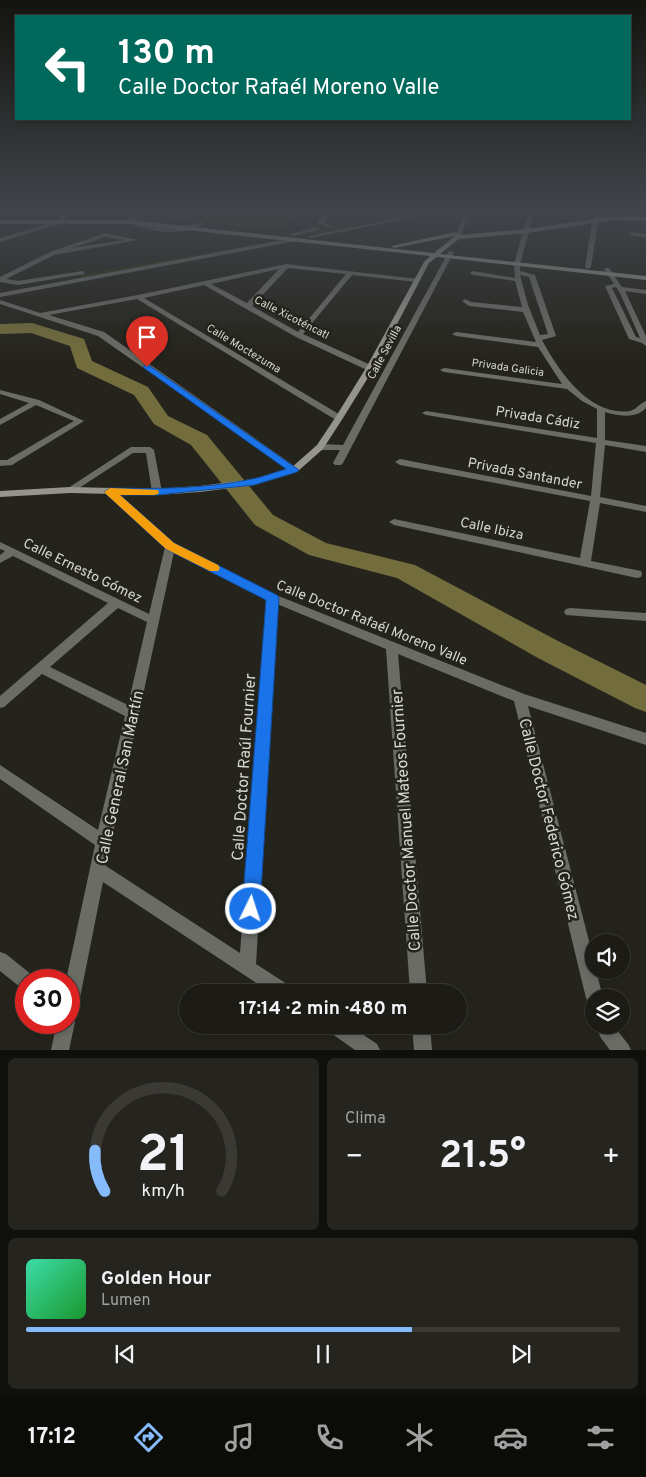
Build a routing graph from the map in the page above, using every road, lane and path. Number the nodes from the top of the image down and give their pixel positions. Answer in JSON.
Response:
{"nodes":[{"id":1,"x":40,"y":259,"type":"edge"},
{"id":2,"x":169,"y":259,"type":"edge"},
{"id":3,"x":175,"y":259,"type":"edge"},
{"id":4,"x":430,"y":259,"type":"edge"},
{"id":5,"x":447,"y":259,"type":"edge"},
{"id":6,"x":488,"y":259,"type":"edge"},
{"id":7,"x":519,"y":259,"type":"edge"},
{"id":8,"x":589,"y":259,"type":"edge"},
{"id":9,"x":518,"y":262,"type":"junction"},
{"id":10,"x":287,"y":266,"type":"junction"},
{"id":11,"x":588,"y":267,"type":"junction"},
{"id":12,"x":350,"y":272,"type":"junction"},
{"id":13,"x":610,"y":272,"type":"junction"},
{"id":14,"x":646,"y":273,"type":"edge"},
{"id":15,"x":517,"y":277,"type":"junction"},
{"id":16,"x":73,"y":278,"type":"junction"},
{"id":17,"x":646,"y":278,"type":"edge"},
{"id":18,"x":0,"y":280,"type":"edge"},
{"id":19,"x":417,"y":280,"type":"junction"},
{"id":20,"x":18,"y":283,"type":"junction"},
{"id":21,"x":205,"y":283,"type":"junction"},
{"id":22,"x":621,"y":289,"type":"junction"},
{"id":23,"x":15,"y":292,"type":"junction"},
{"id":24,"x":646,"y":294,"type":"edge"},
{"id":25,"x":0,"y":295,"type":"edge"},
{"id":26,"x":138,"y":297,"type":"junction"},
{"id":27,"x":0,"y":302,"type":"edge"},
{"id":28,"x":247,"y":307,"type":"junction"},
{"id":29,"x":526,"y":308,"type":"junction"},
{"id":30,"x":38,"y":315,"type":"junction"},
{"id":31,"x":642,"y":325,"type":"edge"},
{"id":32,"x":456,"y":334,"type":"dead end"},
{"id":33,"x":299,"y":335,"type":"junction"},
{"id":34,"x":539,"y":341,"type":"junction"},
{"id":35,"x":646,"y":343,"type":"edge"},
{"id":36,"x":370,"y":368,"type":"junction"},
{"id":37,"x":444,"y":370,"type":"dead end"},
{"id":38,"x":570,"y":387,"type":"junction"},
{"id":39,"x":0,"y":392,"type":"edge"},
{"id":40,"x":36,"y":402,"type":"junction"},
{"id":41,"x":646,"y":403,"type":"edge"},
{"id":42,"x":601,"y":408,"type":"junction"},
{"id":43,"x":426,"y":413,"type":"dead end"},
{"id":44,"x":339,"y":418,"type":"junction"},
{"id":45,"x":0,"y":422,"type":"edge"},
{"id":46,"x":602,"y":441,"type":"junction"},
{"id":47,"x":320,"y":447,"type":"junction"},
{"id":48,"x":346,"y":448,"type":"junction"},
{"id":49,"x":646,"y":449,"type":"edge"},
{"id":50,"x":400,"y":462,"type":"dead end"},
{"id":51,"x":0,"y":463,"type":"edge"},
{"id":52,"x":338,"y":464,"type":"dead end"},
{"id":53,"x":294,"y":470,"type":"junction"},
{"id":54,"x":70,"y":490,"type":"junction"},
{"id":55,"x":110,"y":492,"type":"junction"},
{"id":56,"x":157,"y":492,"type":"junction"},
{"id":57,"x":0,"y":494,"type":"edge"},
{"id":58,"x":596,"y":500,"type":"junction"},
{"id":59,"x":646,"y":509,"type":"edge"},
{"id":60,"x":394,"y":522,"type":"dead end"},
{"id":61,"x":0,"y":546,"type":"edge"},
{"id":62,"x":170,"y":546,"type":"junction"},
{"id":63,"x":12,"y":551,"type":"junction"},
{"id":64,"x":0,"y":560,"type":"edge"},
{"id":65,"x":584,"y":562,"type":"junction"},
{"id":66,"x":637,"y":574,"type":"dead end"},
{"id":67,"x":272,"y":598,"type":"junction"},
{"id":68,"x":117,"y":602,"type":"junction"},
{"id":69,"x":570,"y":612,"type":"dead end"},
{"id":70,"x":646,"y":617,"type":"edge"},
{"id":71,"x":154,"y":621,"type":"junction"},
{"id":72,"x":392,"y":648,"type":"junction"},
{"id":73,"x":41,"y":668,"type":"junction"},
{"id":74,"x":520,"y":698,"type":"junction"},
{"id":75,"x":0,"y":703,"type":"edge"},
{"id":76,"x":132,"y":713,"type":"junction"},
{"id":77,"x":646,"y":739,"type":"edge"},
{"id":78,"x":0,"y":771,"type":"edge"},
{"id":79,"x":103,"y":842,"type":"junction"},
{"id":80,"x":98,"y":870,"type":"junction"},
{"id":81,"x":0,"y":960,"type":"edge"},
{"id":82,"x":247,"y":968,"type":"junction"},
{"id":83,"x":77,"y":969,"type":"edge"},
{"id":84,"x":15,"y":972,"type":"edge"},
{"id":85,"x":272,"y":984,"type":"edge"},
{"id":86,"x":417,"y":984,"type":"edge"},
{"id":87,"x":593,"y":989,"type":"edge"},
{"id":88,"x":63,"y":1034,"type":"edge"},
{"id":89,"x":347,"y":1034,"type":"edge"},
{"id":90,"x":422,"y":1034,"type":"edge"},
{"id":91,"x":609,"y":1034,"type":"edge"},
{"id":92,"x":60,"y":1050,"type":"edge"},
{"id":93,"x":371,"y":1050,"type":"edge"},
{"id":94,"x":423,"y":1050,"type":"edge"},
{"id":95,"x":622,"y":1050,"type":"edge"}],
"edges":[{"from":1,"to":18,"type":"street"},
{"from":2,"to":16,"type":"street"},
{"from":3,"to":16,"type":"street"},
{"from":4,"to":19,"type":"main road"},
{"from":5,"to":48,"type":"street","name":"Calle Sevilla"},
{"from":6,"to":9,"type":"main road"},
{"from":7,"to":9,"type":"street"},
{"from":8,"to":11,"type":"street"},
{"from":9,"to":11,"type":"main road"},
{"from":9,"to":13,"type":"main road"},
{"from":9,"to":15,"type":"street"},
{"from":10,"to":12,"type":"street"},
{"from":10,"to":21,"type":"street"},
{"from":10,"to":28,"type":"street"},
{"from":11,"to":13,"type":"main road"},
{"from":12,"to":19,"type":"street"},
{"from":12,"to":33,"type":"street"},
{"from":13,"to":14,"type":"main road"},
{"from":13,"to":17,"type":"main road"},
{"from":13,"to":22,"type":"street"},
{"from":15,"to":15,"type":"street"},
{"from":15,"to":29,"type":"street"},
{"from":15,"to":34,"type":"street"},
{"from":16,"to":20,"type":"street"},
{"from":16,"to":23,"type":"street"},
{"from":18,"to":20,"type":"street"},
{"from":19,"to":36,"type":"main road"},
{"from":20,"to":23,"type":"street"},
{"from":21,"to":26,"type":"street"},
{"from":21,"to":28,"type":"street","name":"Calle Xicoténcatl"},
{"from":22,"to":24,"type":"street"},
{"from":22,"to":31,"type":"street"},
{"from":22,"to":35,"type":"street"},
{"from":23,"to":25,"type":"street"},
{"from":26,"to":30,"type":"street"},
{"from":26,"to":44,"type":"street","name":"Calle Moctezuma"},
{"from":27,"to":30,"type":"street"},
{"from":28,"to":33,"type":"street","name":"Calle Xicoténcatl"},
{"from":29,"to":29,"type":"street"},
{"from":29,"to":34,"type":"street"},
{"from":30,"to":53,"type":"street"},
{"from":31,"to":35,"type":"street"},
{"from":32,"to":34,"type":"street"},
{"from":33,"to":36,"type":"street","name":"Calle Xicoténcatl"},
{"from":34,"to":38,"type":"street"},
{"from":36,"to":44,"type":"main road"},
{"from":37,"to":38,"type":"street","name":"Privada Galicia"},
{"from":38,"to":42,"type":"street"},
{"from":39,"to":40,"type":"street"},
{"from":40,"to":45,"type":"street"},
{"from":40,"to":51,"type":"street"},
{"from":41,"to":42,"type":"street"},
{"from":42,"to":46,"type":"street"},
{"from":43,"to":46,"type":"street","name":"Privada Cádiz"},
{"from":44,"to":47,"type":"main road"},
{"from":46,"to":49,"type":"street","name":"Privada Cádiz"},
{"from":46,"to":58,"type":"street"},
{"from":47,"to":48,"type":"street"},
{"from":47,"to":53,"type":"main road"},
{"from":48,"to":52,"type":"street","name":"Calle Sevilla"},
{"from":50,"to":58,"type":"street","name":"Privada Santander"},
{"from":53,"to":56,"type":"main road"},
{"from":54,"to":55,"type":"main road"},
{"from":54,"to":56,"type":"street"},
{"from":54,"to":57,"type":"main road"},
{"from":55,"to":56,"type":"main road"},
{"from":55,"to":62,"type":"street","name":"Calle Doctor Rafaél Moreno Valle"},
{"from":58,"to":59,"type":"street","name":"Privada Santander"},
{"from":58,"to":65,"type":"street"},
{"from":60,"to":65,"type":"street","name":"Calle Ibiza"},
{"from":61,"to":63,"type":"street","name":"Calle Ernesto Gómez"},
{"from":62,"to":67,"type":"street","name":"Calle Doctor Rafaél Moreno Valle"},
{"from":62,"to":71,"type":"street","name":"Calle General San Martín"},
{"from":63,"to":64,"type":"street"},
{"from":63,"to":68,"type":"street","name":"Calle Ernesto Gómez"},
{"from":65,"to":66,"type":"street","name":"Calle Ibiza"},
{"from":67,"to":72,"type":"street","name":"Calle Doctor Rafaél Moreno Valle"},
{"from":67,"to":82,"type":"street","name":"Calle Doctor Raúl Fournier"},
{"from":68,"to":71,"type":"street","name":"Calle Ernesto Gómez"},
{"from":68,"to":73,"type":"street"},
{"from":69,"to":70,"type":"street"},
{"from":71,"to":76,"type":"street","name":"Calle General San Martín"},
{"from":72,"to":74,"type":"street","name":"Calle Doctor Rafaél Moreno Valle"},
{"from":72,"to":86,"type":"street","name":"Calle Doctor Manuel Mateos Fournier"},
{"from":73,"to":75,"type":"street"},
{"from":73,"to":76,"type":"street"},
{"from":74,"to":77,"type":"street","name":"Calle Doctor Rafaél Moreno Valle"},
{"from":74,"to":87,"type":"street","name":"Calle Doctor Federico Gómez"},
{"from":76,"to":79,"type":"street","name":"Calle General San Martín"},
{"from":78,"to":79,"type":"street"},
{"from":79,"to":80,"type":"street","name":"Calle General San Martín"},
{"from":80,"to":82,"type":"street"},
{"from":80,"to":83,"type":"street","name":"Calle General San Martín"},
{"from":81,"to":84,"type":"street"},
{"from":82,"to":85,"type":"street"},
{"from":88,"to":92,"type":"street"},
{"from":89,"to":93,"type":"street"},
{"from":90,"to":94,"type":"street"},
{"from":91,"to":95,"type":"street"}]}
